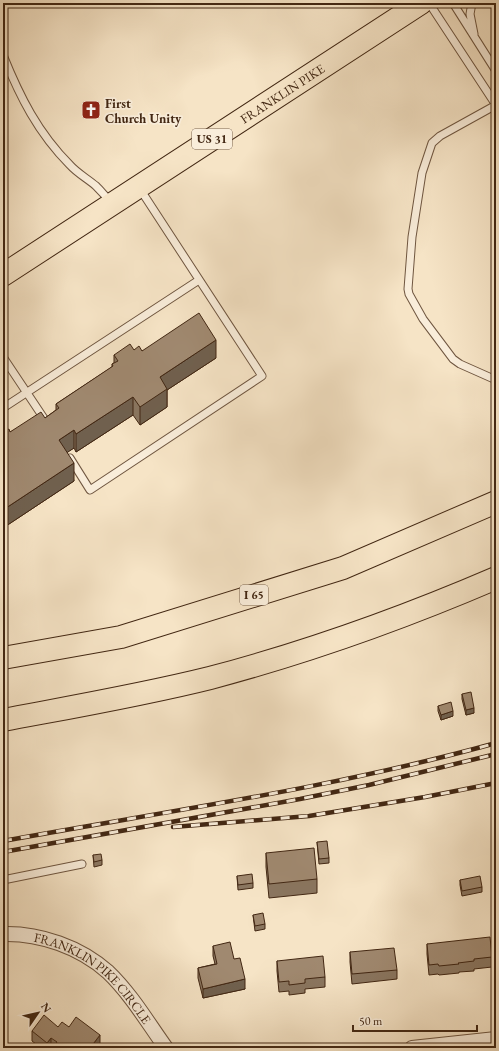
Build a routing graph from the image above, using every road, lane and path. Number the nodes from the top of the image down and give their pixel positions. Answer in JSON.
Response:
{"nodes":[{"id":1,"x":420,"y":3,"type":"edge"},
{"id":2,"x":429,"y":3,"type":"edge"},
{"id":3,"x":453,"y":3,"type":"edge"},
{"id":4,"x":472,"y":3,"type":"edge"},
{"id":5,"x":474,"y":36,"type":"junction"},
{"id":6,"x":3,"y":55,"type":"edge"},
{"id":7,"x":496,"y":70,"type":"edge"},
{"id":8,"x":496,"y":105,"type":"edge"},
{"id":9,"x":139,"y":187,"type":"junction"},
{"id":10,"x":112,"y":204,"type":"junction"},
{"id":11,"x":3,"y":275,"type":"edge"},
{"id":12,"x":200,"y":280,"type":"junction"},
{"id":13,"x":3,"y":357,"type":"edge"},
{"id":14,"x":496,"y":380,"type":"edge"},
{"id":15,"x":26,"y":392,"type":"junction"},
{"id":16,"x":3,"y":408,"type":"edge"},
{"id":17,"x":48,"y":424,"type":"edge"},
{"id":18,"x":66,"y":453,"type":"edge"},
{"id":19,"x":496,"y":502,"type":"edge"},
{"id":20,"x":496,"y":578,"type":"edge"},
{"id":21,"x":3,"y":658,"type":"edge"},
{"id":22,"x":3,"y":720,"type":"edge"},
{"id":23,"x":82,"y":864,"type":"dead end"},
{"id":24,"x":3,"y":880,"type":"edge"},
{"id":25,"x":3,"y":934,"type":"edge"},
{"id":26,"x":496,"y":1039,"type":"edge"},
{"id":27,"x":166,"y":1048,"type":"edge"},
{"id":28,"x":412,"y":1048,"type":"edge"}],
"edges":[{"from":1,"to":9,"type":"main road","name":"FRANKLIN PIKE","number":"US 31"},
{"from":2,"to":8,"type":"lane"},
{"from":3,"to":5,"type":"lane"},
{"from":4,"to":5,"type":"lane"},
{"from":5,"to":7,"type":"lane"},
{"from":6,"to":10,"type":"lane"},
{"from":8,"to":14,"type":"lane"},
{"from":9,"to":10,"type":"main road","name":"FRANKLIN PIKE","number":"US 31"},
{"from":9,"to":12,"type":"lane"},
{"from":10,"to":11,"type":"main road","name":"FRANKLIN PIKE","number":"US 31"},
{"from":12,"to":15,"type":"lane"},
{"from":12,"to":18,"type":"lane"},
{"from":13,"to":15,"type":"lane"},
{"from":15,"to":16,"type":"lane"},
{"from":15,"to":17,"type":"lane"},
{"from":19,"to":21,"type":"main road","number":"I 65"},
{"from":20,"to":22,"type":"main road"},
{"from":23,"to":24,"type":"lane"},
{"from":25,"to":27,"type":"street","name":"FRANKLIN PIKE CIRCLE"},
{"from":26,"to":28,"type":"street"}]}
